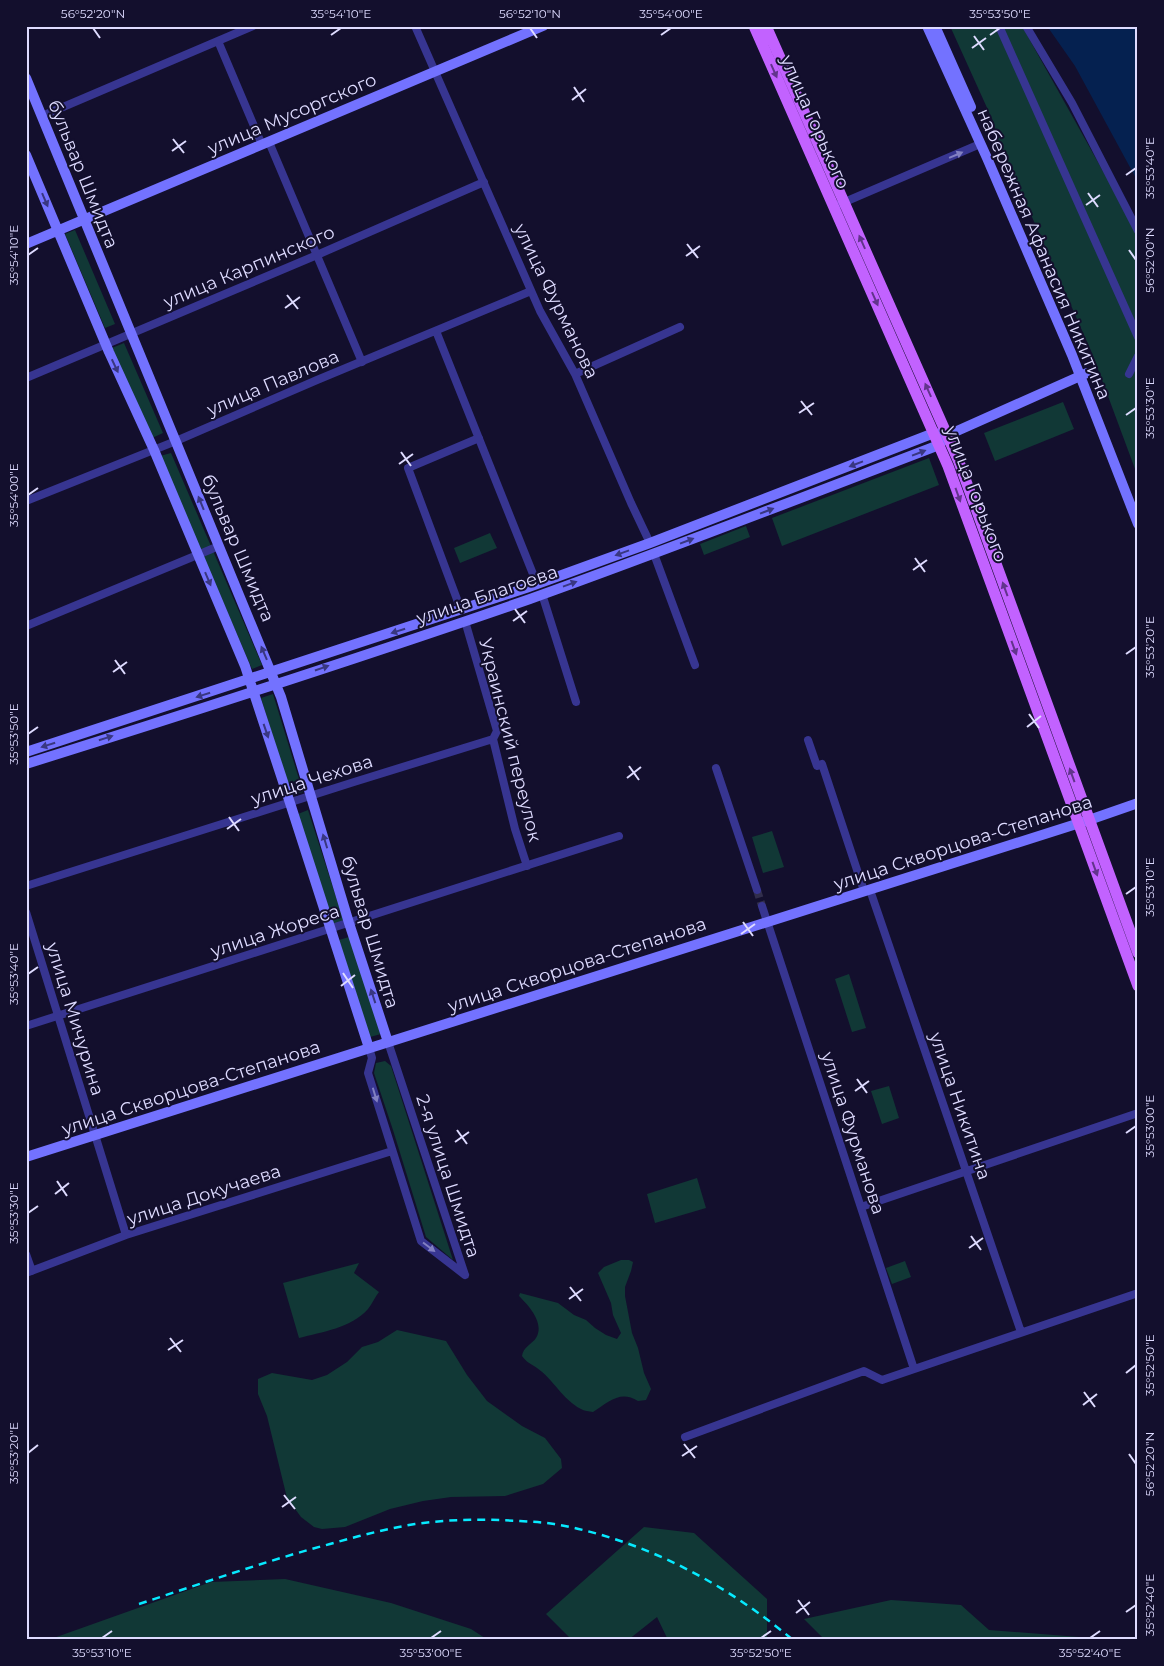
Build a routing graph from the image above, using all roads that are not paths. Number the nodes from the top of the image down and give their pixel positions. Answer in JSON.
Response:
{"nodes":[{"id":1,"x":253,"y":26,"type":"edge"},
{"id":2,"x":415,"y":26,"type":"edge"},
{"id":3,"x":543,"y":26,"type":"edge"},
{"id":4,"x":754,"y":26,"type":"edge"},
{"id":5,"x":766,"y":26,"type":"edge"},
{"id":6,"x":927,"y":26,"type":"edge"},
{"id":7,"x":935,"y":26,"type":"edge"},
{"id":8,"x":999,"y":26,"type":"edge"},
{"id":9,"x":1026,"y":26,"type":"edge"},
{"id":10,"x":218,"y":41,"type":"junction"},
{"id":11,"x":1045,"y":58,"type":"junction"},
{"id":12,"x":1037,"y":62,"type":"dead end"},
{"id":13,"x":435,"y":72,"type":"junction"},
{"id":14,"x":26,"y":78,"type":"edge"},
{"id":15,"x":42,"y":116,"type":"junction"},
{"id":16,"x":266,"y":143,"type":"junction"},
{"id":17,"x":980,"y":144,"type":"junction"},
{"id":18,"x":26,"y":156,"type":"edge"},
{"id":19,"x":484,"y":182,"type":"junction"},
{"id":20,"x":839,"y":204,"type":"junction"},
{"id":21,"x":84,"y":219,"type":"junction"},
{"id":22,"x":58,"y":230,"type":"junction"},
{"id":23,"x":1138,"y":231,"type":"edge"},
{"id":24,"x":26,"y":244,"type":"edge"},
{"id":25,"x":317,"y":255,"type":"junction"},
{"id":26,"x":531,"y":291,"type":"junction"},
{"id":27,"x":680,"y":327,"type":"dead end"},
{"id":28,"x":436,"y":330,"type":"junction"},
{"id":29,"x":132,"y":334,"type":"junction"},
{"id":30,"x":1138,"y":337,"type":"edge"},
{"id":31,"x":106,"y":345,"type":"junction"},
{"id":32,"x":1138,"y":356,"type":"edge"},
{"id":33,"x":362,"y":362,"type":"junction"},
{"id":34,"x":575,"y":374,"type":"junction"},
{"id":35,"x":1129,"y":374,"type":"dead end"},
{"id":36,"x":1083,"y":375,"type":"junction"},
{"id":37,"x":26,"y":378,"type":"edge"},
{"id":38,"x":934,"y":433,"type":"junction"},
{"id":39,"x":948,"y":435,"type":"junction"},
{"id":40,"x":479,"y":438,"type":"junction"},
{"id":41,"x":176,"y":441,"type":"junction"},
{"id":42,"x":939,"y":445,"type":"junction"},
{"id":43,"x":154,"y":450,"type":"junction"},
{"id":44,"x":26,"y":501,"type":"edge"},
{"id":45,"x":1138,"y":504,"type":"edge"},
{"id":46,"x":1138,"y":524,"type":"edge"},
{"id":47,"x":655,"y":541,"type":"junction"},
{"id":48,"x":219,"y":546,"type":"junction"},
{"id":49,"x":198,"y":555,"type":"junction"},
{"id":50,"x":649,"y":555,"type":"junction"},
{"id":51,"x":537,"y":584,"type":"junction"},
{"id":52,"x":542,"y":594,"type":"junction"},
{"id":53,"x":461,"y":610,"type":"junction"},
{"id":54,"x":465,"y":621,"type":"junction"},
{"id":55,"x":26,"y":626,"type":"edge"},
{"id":56,"x":695,"y":665,"type":"dead end"},
{"id":57,"x":272,"y":672,"type":"junction"},
{"id":58,"x":249,"y":680,"type":"junction"},
{"id":59,"x":276,"y":684,"type":"junction"},
{"id":60,"x":252,"y":692,"type":"junction"},
{"id":61,"x":576,"y":702,"type":"dead end"},
{"id":62,"x":493,"y":739,"type":"junction"},
{"id":63,"x":808,"y":740,"type":"dead end"},
{"id":64,"x":26,"y":752,"type":"edge"},
{"id":65,"x":26,"y":764,"type":"edge"},
{"id":66,"x":716,"y":768,"type":"dead end"},
{"id":67,"x":311,"y":796,"type":"junction"},
{"id":68,"x":290,"y":803,"type":"junction"},
{"id":69,"x":1138,"y":803,"type":"edge"},
{"id":70,"x":1084,"y":822,"type":"junction"},
{"id":71,"x":619,"y":836,"type":"dead end"},
{"id":72,"x":527,"y":866,"type":"junction"},
{"id":73,"x":26,"y":886,"type":"edge"},
{"id":74,"x":757,"y":890,"type":"tunnel mouth"},
{"id":75,"x":867,"y":891,"type":"junction"},
{"id":76,"x":762,"y":906,"type":"tunnel mouth"},
{"id":77,"x":26,"y":912,"type":"edge"},
{"id":78,"x":767,"y":922,"type":"junction"},
{"id":79,"x":349,"y":923,"type":"junction"},
{"id":80,"x":331,"y":928,"type":"junction"},
{"id":81,"x":1138,"y":953,"type":"edge"},
{"id":82,"x":1138,"y":986,"type":"edge"},
{"id":83,"x":59,"y":1016,"type":"junction"},
{"id":84,"x":26,"y":1026,"type":"edge"},
{"id":85,"x":388,"y":1042,"type":"junction"},
{"id":86,"x":369,"y":1048,"type":"junction"},
{"id":87,"x":1138,"y":1113,"type":"edge"},
{"id":88,"x":95,"y":1135,"type":"junction"},
{"id":89,"x":392,"y":1151,"type":"junction"},
{"id":90,"x":26,"y":1157,"type":"edge"},
{"id":91,"x":966,"y":1172,"type":"junction"},
{"id":92,"x":861,"y":1207,"type":"junction"},
{"id":93,"x":126,"y":1235,"type":"junction"},
{"id":94,"x":26,"y":1254,"type":"edge"},
{"id":95,"x":29,"y":1272,"type":"edge"},
{"id":96,"x":1138,"y":1293,"type":"edge"},
{"id":97,"x":1021,"y":1332,"type":"junction"},
{"id":98,"x":914,"y":1369,"type":"junction"},
{"id":99,"x":685,"y":1437,"type":"dead end"}],
"edges":[{"from":1,"to":10,"type":"street"},
{"from":2,"to":13,"type":"street","name":"улица Фурманова"},
{"from":3,"to":13,"type":"street","name":"улица Мусоргского"},
{"from":4,"to":20,"type":"main road","name":"улица Горького","one_way":true},
{"from":5,"to":20,"type":"main road","name":"улица Горького"},
{"from":6,"to":17,"type":"street","name":"набережная Афанасия Никитина"},
{"from":7,"to":36,"type":"street","name":"набережная Афанасия Никитина"},
{"from":8,"to":30,"type":"street"},
{"from":9,"to":11,"type":"street"},
{"from":10,"to":15,"type":"street"},
{"from":10,"to":16,"type":"street"},
{"from":11,"to":12,"type":"street"},
{"from":11,"to":23,"type":"street"},
{"from":13,"to":16,"type":"street","name":"улица Мусоргского"},
{"from":13,"to":19,"type":"street","name":"улица Фурманова"},
{"from":14,"to":15,"type":"street","name":"бульвар Шмидта"},
{"from":15,"to":21,"type":"street","name":"бульвар Шмидта"},
{"from":16,"to":21,"type":"street","name":"улица Мусоргского"},
{"from":16,"to":25,"type":"street"},
{"from":20,"to":17,"type":"street","one_way":true},
{"from":17,"to":36,"type":"street","name":"набережная Афанасия Никитина"},
{"from":18,"to":22,"type":"street","name":"бульвар Шмидта","one_way":true},
{"from":19,"to":25,"type":"street","name":"улица Карпинского"},
{"from":19,"to":26,"type":"street","name":"улица Фурманова"},
{"from":20,"to":38,"type":"main road","name":"улица Горького","one_way":true},
{"from":39,"to":20,"type":"main road","name":"улица Горького","one_way":true},
{"from":21,"to":22,"type":"street","name":"улица Мусоргского"},
{"from":21,"to":29,"type":"street","name":"бульвар Шмидта"},
{"from":22,"to":24,"type":"street","name":"улица Мусоргского"},
{"from":22,"to":31,"type":"street","name":"бульвар Шмидта"},
{"from":25,"to":29,"type":"street","name":"улица Карпинского"},
{"from":25,"to":33,"type":"street"},
{"from":26,"to":28,"type":"street","name":"улица Павлова"},
{"from":26,"to":34,"type":"street","name":"улица Фурманова"},
{"from":27,"to":34,"type":"street"},
{"from":28,"to":33,"type":"street","name":"улица Павлова"},
{"from":28,"to":40,"type":"street"},
{"from":29,"to":31,"type":"street","name":"улица Карпинского"},
{"from":29,"to":41,"type":"street","name":"бульвар Шмидта"},
{"from":31,"to":37,"type":"street","name":"улица Карпинского"},
{"from":31,"to":43,"type":"street","name":"бульвар Шмидта","one_way":true},
{"from":32,"to":35,"type":"street"},
{"from":33,"to":41,"type":"street","name":"улица Павлова"},
{"from":34,"to":47,"type":"street","name":"улица Фурманова"},
{"from":36,"to":39,"type":"street","name":"улица Благоева"},
{"from":36,"to":45,"type":"street","name":"набережная Афанасия Никитина"},
{"from":36,"to":46,"type":"street","name":"набережная Афанасия Никитина"},
{"from":38,"to":39,"type":"street","name":"улица Благоева"},
{"from":38,"to":42,"type":"main road","name":"улица Горького"},
{"from":38,"to":47,"type":"street","name":"улица Благоева","one_way":true},
{"from":39,"to":42,"type":"street","name":"улица Благоева"},
{"from":70,"to":39,"type":"main road","name":"улица Горького","one_way":true},
{"from":40,"to":51,"type":"street"},
{"from":40,"to":53,"type":"street"},
{"from":41,"to":43,"type":"street","name":"улица Павлова"},
{"from":48,"to":41,"type":"street","name":"бульвар Шмидта","one_way":true},
{"from":50,"to":42,"type":"street","name":"улица Благоева","one_way":true},
{"from":42,"to":70,"type":"main road","name":"улица Горького","one_way":true},
{"from":43,"to":44,"type":"street","name":"улица Павлова"},
{"from":43,"to":49,"type":"street","name":"бульвар Шмидта"},
{"from":47,"to":50,"type":"street"},
{"from":47,"to":51,"type":"street","name":"улица Благоева","one_way":true},
{"from":48,"to":49,"type":"street"},
{"from":57,"to":48,"type":"street","name":"бульвар Шмидта","one_way":true},
{"from":49,"to":55,"type":"street"},
{"from":49,"to":58,"type":"street","name":"бульвар Шмидта","one_way":true},
{"from":52,"to":50,"type":"street","name":"улица Благоева","one_way":true},
{"from":50,"to":56,"type":"street"},
{"from":51,"to":53,"type":"street","name":"улица Благоева"},
{"from":52,"to":54,"type":"street","name":"улица Благоева"},
{"from":52,"to":61,"type":"street"},
{"from":53,"to":57,"type":"street","name":"улица Благоева","one_way":true},
{"from":59,"to":54,"type":"street","name":"улица Благоева","one_way":true},
{"from":54,"to":62,"type":"street","name":"Украинский переулок"},
{"from":57,"to":58,"type":"street","name":"улица Благоева"},
{"from":57,"to":59,"type":"street","name":"бульвар Шмидта"},
{"from":58,"to":60,"type":"street","name":"бульвар Шмидта"},
{"from":58,"to":64,"type":"street","name":"улица Благоева","one_way":true},
{"from":59,"to":60,"type":"street","name":"улица Благоева"},
{"from":59,"to":67,"type":"street","name":"бульвар Шмидта"},
{"from":65,"to":60,"type":"street","name":"улица Благоева","one_way":true},
{"from":60,"to":68,"type":"street","name":"бульвар Шмидта","one_way":true},
{"from":62,"to":67,"type":"street","name":"улица Чехова"},
{"from":62,"to":72,"type":"street","name":"Украинский переулок"},
{"from":63,"to":75,"type":"street","name":"улица Никитина"},
{"from":66,"to":74,"type":"street"},
{"from":67,"to":68,"type":"street","name":"улица Чехова"},
{"from":79,"to":67,"type":"street","name":"бульвар Шмидта","one_way":true},
{"from":68,"to":73,"type":"street","name":"улица Чехова"},
{"from":68,"to":80,"type":"street","name":"бульвар Шмидта"},
{"from":69,"to":70,"type":"street","name":"улица Скворцова-Степанова"},
{"from":70,"to":75,"type":"street","name":"улица Скворцова-Степанова"},
{"from":70,"to":81,"type":"main road","name":"улица Горького"},
{"from":70,"to":82,"type":"main road","name":"улица Горького","one_way":true},
{"from":71,"to":72,"type":"street","name":"улица Жореса"},
{"from":72,"to":79,"type":"street","name":"улица Жореса"},
{"from":75,"to":78,"type":"street","name":"улица Скворцова-Степанова"},
{"from":75,"to":91,"type":"street","name":"улица Никитина"},
{"from":76,"to":78,"type":"street","name":"улица Фурманова"},
{"from":77,"to":83,"type":"street","name":"улица Мичурина"},
{"from":78,"to":85,"type":"street","name":"улица Скворцова-Степанова"},
{"from":78,"to":92,"type":"street","name":"улица Фурманова"},
{"from":79,"to":80,"type":"street","name":"улица Жореса"},
{"from":85,"to":79,"type":"street","name":"бульвар Шмидта","one_way":true},
{"from":80,"to":83,"type":"street","name":"улица Жореса"},
{"from":80,"to":86,"type":"street","name":"бульвар Шмидта"},
{"from":83,"to":84,"type":"street","name":"улица Жореса"},
{"from":83,"to":88,"type":"street","name":"улица Мичурина"},
{"from":85,"to":86,"type":"street","name":"улица Скворцова-Степанова"},
{"from":89,"to":85,"type":"street","name":"2-я улица Шмидта","one_way":true},
{"from":86,"to":88,"type":"street","name":"улица Скворцова-Степанова"},
{"from":86,"to":89,"type":"street","name":"2-я улица Шмидта","one_way":true},
{"from":87,"to":91,"type":"street"},
{"from":88,"to":90,"type":"street","name":"улица Скворцова-Степанова"},
{"from":88,"to":93,"type":"street","name":"улица Мичурина"},
{"from":89,"to":93,"type":"street","name":"улица Докучаева"},
{"from":91,"to":92,"type":"street"},
{"from":91,"to":97,"type":"street","name":"улица Никитина"},
{"from":92,"to":98,"type":"street","name":"улица Фурманова"},
{"from":93,"to":95,"type":"street","name":"улица Докучаева"},
{"from":94,"to":95,"type":"street"},
{"from":96,"to":97,"type":"street"},
{"from":97,"to":98,"type":"street"},
{"from":98,"to":99,"type":"street"}]}
